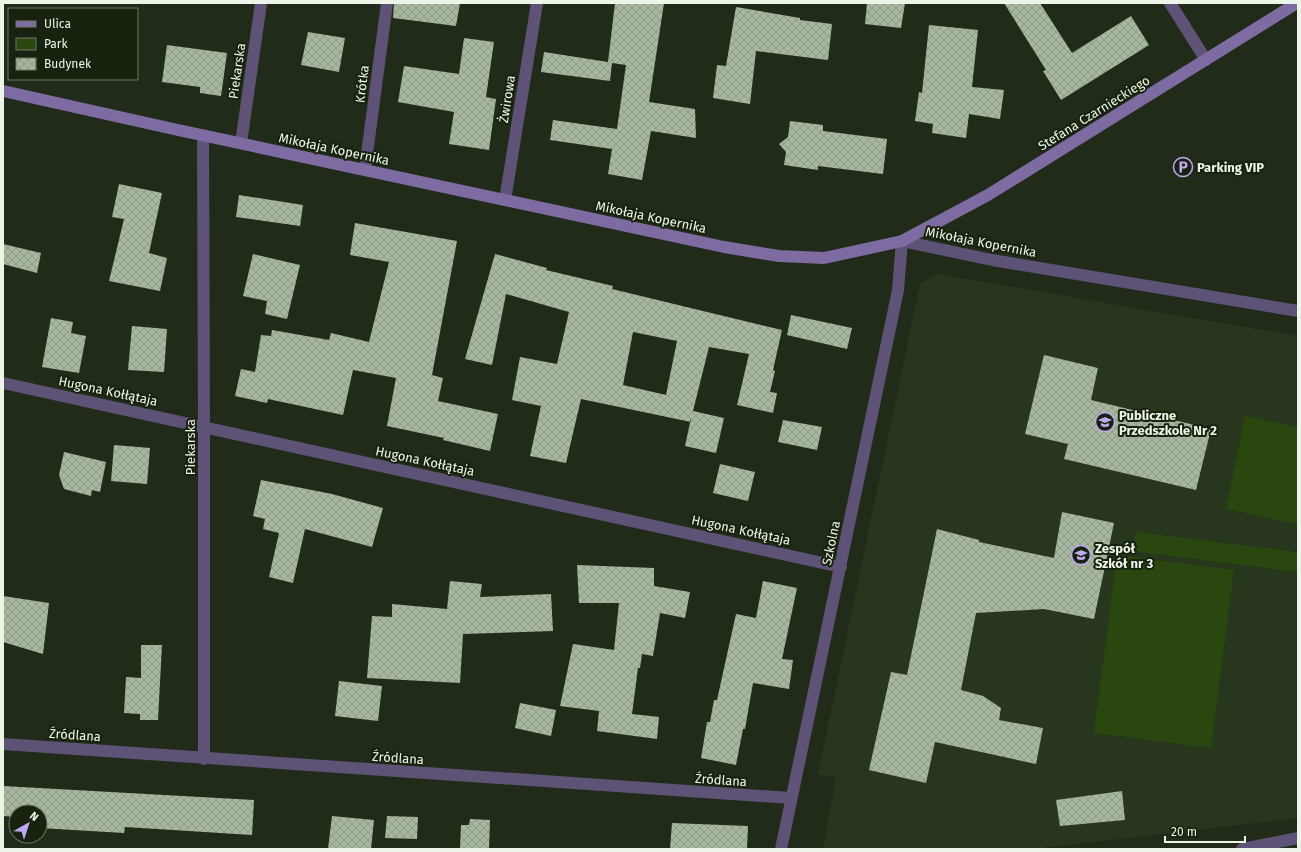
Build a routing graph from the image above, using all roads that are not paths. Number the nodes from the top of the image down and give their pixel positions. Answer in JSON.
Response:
{"nodes":[{"id":1,"x":261,"y":3,"type":"edge"},
{"id":2,"x":387,"y":3,"type":"edge"},
{"id":3,"x":537,"y":3,"type":"edge"},
{"id":4,"x":1170,"y":3,"type":"edge"},
{"id":5,"x":1297,"y":3,"type":"edge"},
{"id":6,"x":1206,"y":60,"type":"junction"},
{"id":7,"x":3,"y":91,"type":"edge"},
{"id":8,"x":203,"y":135,"type":"junction"},
{"id":9,"x":241,"y":143,"type":"junction"},
{"id":10,"x":365,"y":170,"type":"junction"},
{"id":11,"x":505,"y":200,"type":"junction"},
{"id":12,"x":902,"y":241,"type":"junction"},
{"id":13,"x":1298,"y":311,"type":"edge"},
{"id":14,"x":3,"y":383,"type":"edge"},
{"id":15,"x":204,"y":427,"type":"junction"},
{"id":16,"x":841,"y":566,"type":"junction"},
{"id":17,"x":3,"y":744,"type":"edge"},
{"id":18,"x":204,"y":759,"type":"junction"},
{"id":19,"x":791,"y":798,"type":"junction"},
{"id":20,"x":1298,"y":838,"type":"edge"},
{"id":21,"x":781,"y":849,"type":"edge"},
{"id":22,"x":1242,"y":849,"type":"edge"}],
"edges":[{"from":1,"to":9,"type":"street","name":"Piekarska"},
{"from":2,"to":10,"type":"street","name":"Krótka"},
{"from":3,"to":11,"type":"street","name":"Żwirowa"},
{"from":4,"to":6,"type":"street"},
{"from":5,"to":6,"type":"street","name":"Stefana Czarnieckiego"},
{"from":6,"to":12,"type":"street","name":"Stefana Czarnieckiego"},
{"from":7,"to":8,"type":"street","name":"Mikołaja Kopernika"},
{"from":8,"to":9,"type":"street","name":"Mikołaja Kopernika"},
{"from":8,"to":15,"type":"street","name":"Piekarska"},
{"from":9,"to":10,"type":"street","name":"Mikołaja Kopernika"},
{"from":10,"to":11,"type":"street","name":"Mikołaja Kopernika"},
{"from":11,"to":12,"type":"street","name":"Mikołaja Kopernika"},
{"from":12,"to":13,"type":"street","name":"Mikołaja Kopernika"},
{"from":12,"to":16,"type":"street","name":"Szkolna"},
{"from":14,"to":15,"type":"street","name":"Hugona Kołłątaja"},
{"from":15,"to":16,"type":"street","name":"Hugona Kołłątaja"},
{"from":15,"to":18,"type":"street","name":"Piekarska"},
{"from":16,"to":19,"type":"street","name":"Szkolna"},
{"from":17,"to":18,"type":"street","name":"Źródlana"},
{"from":18,"to":19,"type":"street","name":"Źródlana"},
{"from":19,"to":21,"type":"street","name":"Szkolna"},
{"from":20,"to":22,"type":"street"}]}
